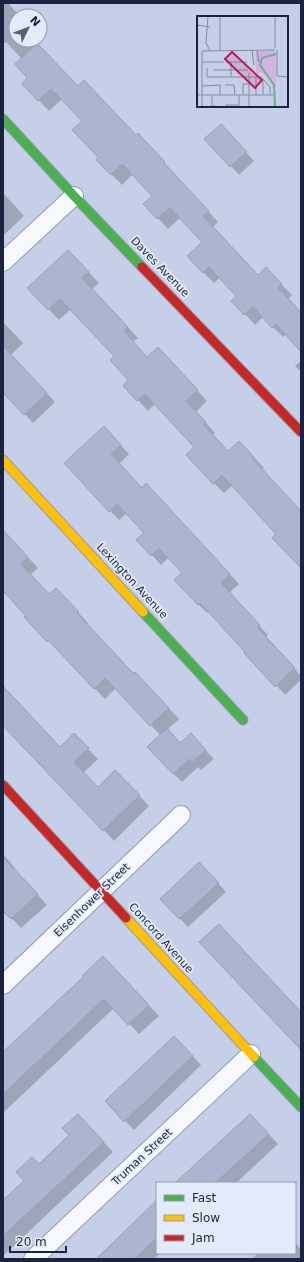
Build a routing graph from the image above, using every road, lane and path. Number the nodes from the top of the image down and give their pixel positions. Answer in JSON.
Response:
{"nodes":[{"id":1,"x":3,"y":119,"type":"edge"},
{"id":2,"x":74,"y":196,"type":"junction"},
{"id":3,"x":3,"y":262,"type":"edge"},
{"id":4,"x":301,"y":432,"type":"edge"},
{"id":5,"x":3,"y":460,"type":"edge"},
{"id":6,"x":243,"y":720,"type":"dead end"},
{"id":7,"x":3,"y":785,"type":"edge"},
{"id":8,"x":181,"y":815,"type":"dead end"},
{"id":9,"x":101,"y":890,"type":"junction"},
{"id":10,"x":3,"y":985,"type":"edge"},
{"id":11,"x":250,"y":1054,"type":"junction"},
{"id":12,"x":301,"y":1107,"type":"edge"},
{"id":13,"x":33,"y":1259,"type":"edge"}],
"edges":[{"from":1,"to":2,"type":"street","name":"Daves Avenue"},
{"from":2,"to":3,"type":"street"},
{"from":2,"to":4,"type":"street","name":"Daves Avenue"},
{"from":5,"to":6,"type":"street","name":"Lexington Avenue"},
{"from":7,"to":9,"type":"street","name":"Concord Avenue"},
{"from":8,"to":9,"type":"street","name":"Eisenhower Street"},
{"from":9,"to":10,"type":"street","name":"Eisenhower Street"},
{"from":9,"to":11,"type":"street","name":"Concord Avenue"},
{"from":11,"to":12,"type":"street","name":"Concord Avenue"},
{"from":11,"to":13,"type":"street","name":"Truman Street"}]}
